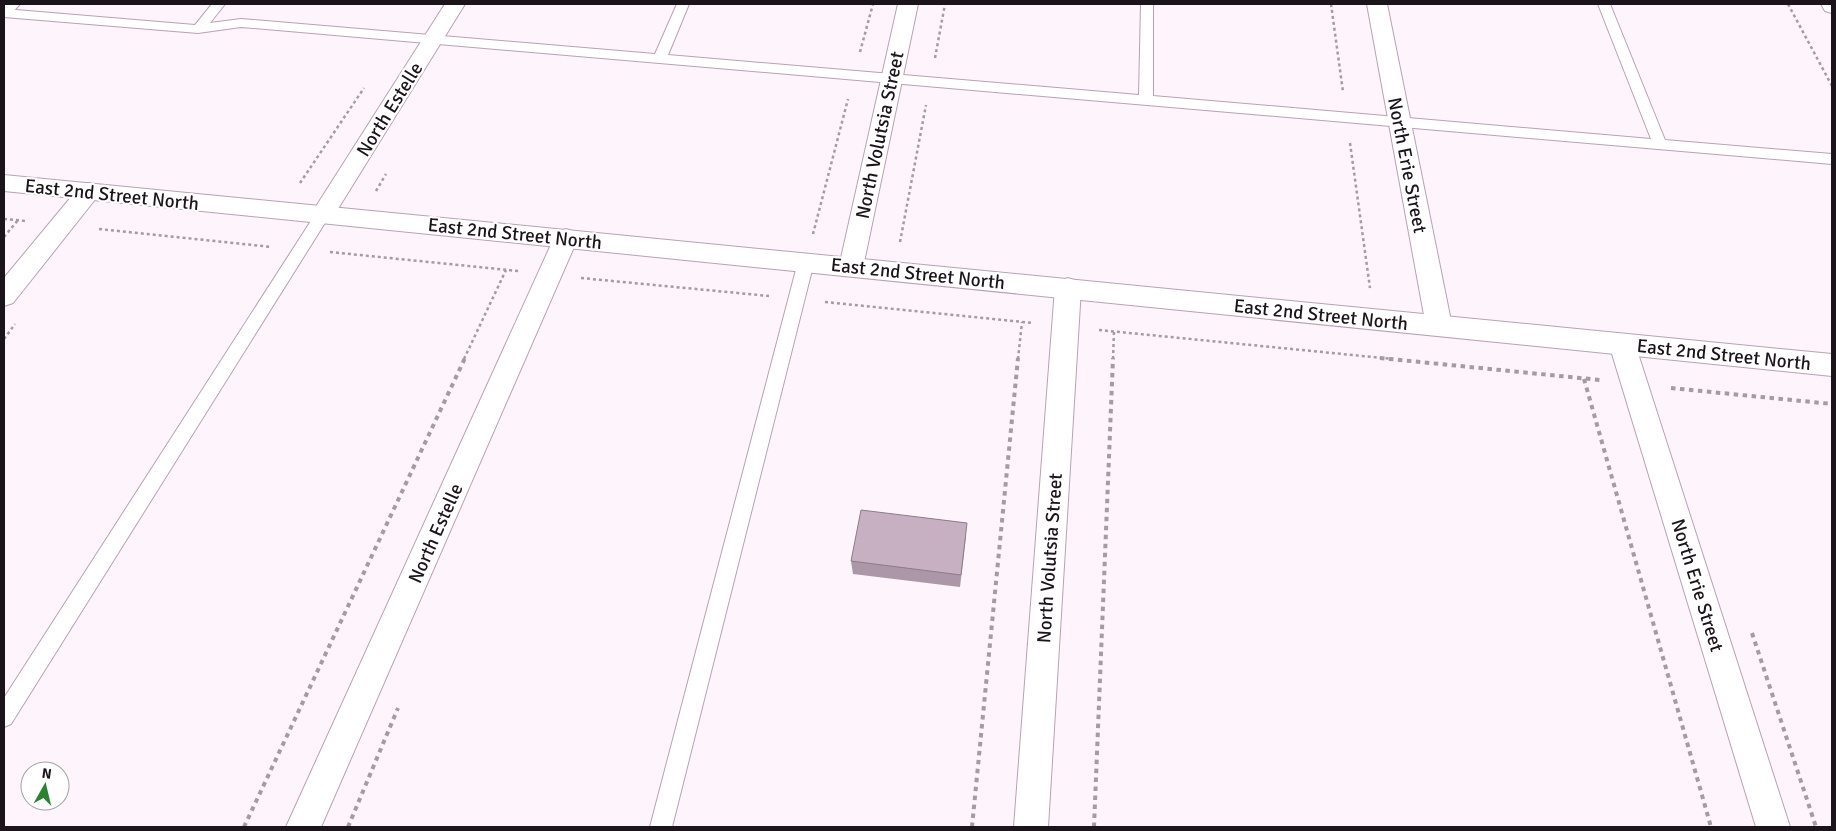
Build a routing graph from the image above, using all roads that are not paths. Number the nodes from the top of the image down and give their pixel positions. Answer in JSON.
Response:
{"nodes":[{"id":1,"x":10,"y":4,"type":"edge"},
{"id":2,"x":219,"y":4,"type":"edge"},
{"id":3,"x":455,"y":4,"type":"edge"},
{"id":4,"x":683,"y":4,"type":"edge"},
{"id":5,"x":908,"y":4,"type":"edge"},
{"id":6,"x":1147,"y":4,"type":"edge"},
{"id":7,"x":1377,"y":4,"type":"edge"},
{"id":8,"x":1604,"y":4,"type":"edge"},
{"id":9,"x":4,"y":12,"type":"edge"},
{"id":10,"x":198,"y":29,"type":"junction"},
{"id":11,"x":432,"y":41,"type":"junction"},
{"id":12,"x":659,"y":60,"type":"junction"},
{"id":13,"x":892,"y":80,"type":"junction"},
{"id":14,"x":1146,"y":101,"type":"junction"},
{"id":15,"x":1400,"y":122,"type":"junction"},
{"id":16,"x":1660,"y":144,"type":"junction"},
{"id":17,"x":1832,"y":159,"type":"edge"},
{"id":18,"x":4,"y":183,"type":"edge"},
{"id":19,"x":89,"y":191,"type":"junction"},
{"id":20,"x":323,"y":214,"type":"junction"},
{"id":21,"x":566,"y":238,"type":"junction"},
{"id":22,"x":806,"y":262,"type":"junction"},
{"id":23,"x":851,"y":267,"type":"junction"},
{"id":24,"x":1068,"y":288,"type":"junction"},
{"id":25,"x":4,"y":296,"type":"edge"},
{"id":26,"x":1439,"y":326,"type":"junction"},
{"id":27,"x":1622,"y":344,"type":"junction"},
{"id":28,"x":1832,"y":365,"type":"edge"},
{"id":29,"x":4,"y":717,"type":"edge"},
{"id":30,"x":303,"y":827,"type":"edge"},
{"id":31,"x":661,"y":827,"type":"edge"},
{"id":32,"x":1031,"y":827,"type":"edge"},
{"id":33,"x":1773,"y":827,"type":"edge"}],
"edges":[{"from":1,"to":9,"type":"street"},
{"from":2,"to":10,"type":"lane"},
{"from":3,"to":11,"type":"street","name":"North Estelle"},
{"from":4,"to":12,"type":"lane"},
{"from":5,"to":13,"type":"street","name":"North Volutsia Street"},
{"from":6,"to":14,"type":"lane"},
{"from":7,"to":15,"type":"street","name":"North Erie Street"},
{"from":8,"to":16,"type":"lane"},
{"from":9,"to":10,"type":"lane"},
{"from":10,"to":11,"type":"lane"},
{"from":11,"to":12,"type":"lane"},
{"from":11,"to":20,"type":"street","name":"North Estelle"},
{"from":12,"to":13,"type":"lane"},
{"from":13,"to":14,"type":"lane"},
{"from":13,"to":23,"type":"street","name":"North Volutsia Street"},
{"from":14,"to":15,"type":"lane"},
{"from":15,"to":16,"type":"lane"},
{"from":15,"to":26,"type":"street","name":"North Erie Street"},
{"from":16,"to":17,"type":"lane"},
{"from":18,"to":19,"type":"street","name":"East 2nd Street North"},
{"from":19,"to":20,"type":"street","name":"East 2nd Street North"},
{"from":19,"to":25,"type":"street"},
{"from":20,"to":21,"type":"street","name":"East 2nd Street North"},
{"from":20,"to":29,"type":"lane"},
{"from":21,"to":22,"type":"street","name":"East 2nd Street North"},
{"from":21,"to":30,"type":"street","name":"North Estelle"},
{"from":22,"to":23,"type":"street","name":"East 2nd Street North"},
{"from":22,"to":31,"type":"lane"},
{"from":23,"to":24,"type":"street","name":"East 2nd Street North"},
{"from":24,"to":26,"type":"street","name":"East 2nd Street North"},
{"from":24,"to":32,"type":"street","name":"North Volutsia Street"},
{"from":26,"to":27,"type":"street","name":"East 2nd Street North"},
{"from":27,"to":28,"type":"street","name":"East 2nd Street North"},
{"from":27,"to":33,"type":"street","name":"North Erie Street"}]}
